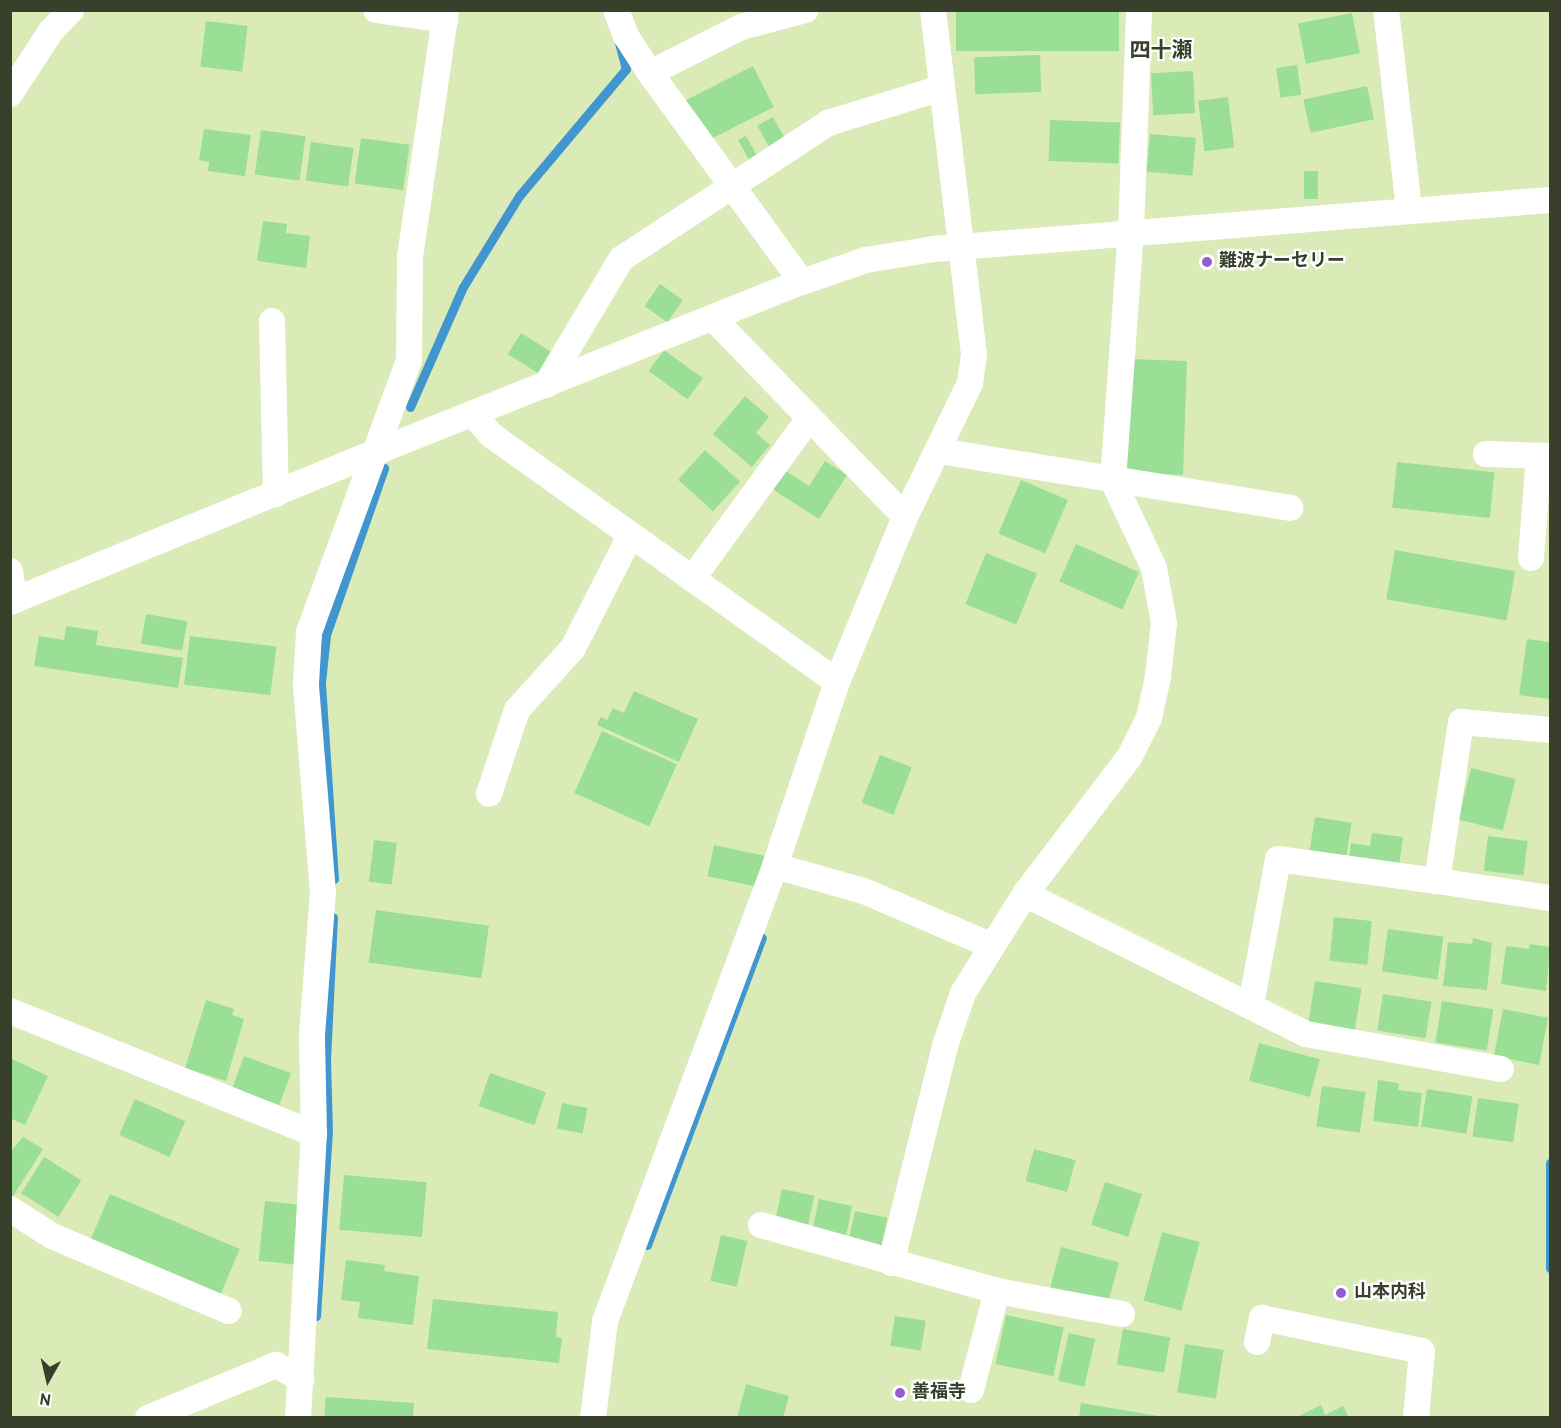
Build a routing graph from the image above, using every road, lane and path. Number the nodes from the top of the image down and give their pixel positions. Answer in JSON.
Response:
{"nodes":[{"id":1,"x":71,"y":10,"type":"edge"},
{"id":2,"x":376,"y":10,"type":"edge"},
{"id":3,"x":616,"y":10,"type":"edge"},
{"id":4,"x":806,"y":10,"type":"edge"},
{"id":5,"x":933,"y":10,"type":"edge"},
{"id":6,"x":1138,"y":10,"type":"edge"},
{"id":7,"x":1386,"y":10,"type":"edge"},
{"id":8,"x":445,"y":15,"type":"edge"},
{"id":9,"x":650,"y":73,"type":"junction"},
{"id":10,"x":14,"y":82,"type":"edge"},
{"id":11,"x":942,"y":88,"type":"junction"},
{"id":12,"x":729,"y":185,"type":"junction"},
{"id":13,"x":1551,"y":200,"type":"edge"},
{"id":14,"x":1409,"y":210,"type":"junction"},
{"id":15,"x":1131,"y":232,"type":"junction"},
{"id":16,"x":962,"y":249,"type":"junction"},
{"id":17,"x":802,"y":282,"type":"junction"},
{"id":18,"x":714,"y":319,"type":"junction"},
{"id":19,"x":272,"y":321,"type":"dead end"},
{"id":20,"x":546,"y":385,"type":"junction"},
{"id":21,"x":473,"y":414,"type":"junction"},
{"id":22,"x":808,"y":420,"type":"junction"},
{"id":23,"x":376,"y":452,"type":"junction"},
{"id":24,"x":948,"y":453,"type":"junction"},
{"id":25,"x":1486,"y":454,"type":"dead end"},
{"id":26,"x":1545,"y":456,"type":"edge"},
{"id":27,"x":1113,"y":481,"type":"junction"},
{"id":28,"x":276,"y":494,"type":"junction"},
{"id":29,"x":1290,"y":508,"type":"dead end"},
{"id":30,"x":905,"y":517,"type":"junction"},
{"id":31,"x":630,"y":536,"type":"junction"},
{"id":32,"x":1531,"y":558,"type":"dead end"},
{"id":33,"x":10,"y":571,"type":"edge"},
{"id":34,"x":692,"y":579,"type":"junction"},
{"id":35,"x":13,"y":601,"type":"edge"},
{"id":36,"x":837,"y":681,"type":"junction"},
{"id":37,"x":1551,"y":730,"type":"edge"},
{"id":38,"x":489,"y":794,"type":"dead end"},
{"id":39,"x":782,"y":869,"type":"junction"},
{"id":40,"x":1437,"y":881,"type":"junction"},
{"id":41,"x":1025,"y":894,"type":"junction"},
{"id":42,"x":1551,"y":898,"type":"edge"},
{"id":43,"x":990,"y":945,"type":"junction"},
{"id":44,"x":1251,"y":1005,"type":"junction"},
{"id":45,"x":10,"y":1011,"type":"edge"},
{"id":46,"x":1501,"y":1069,"type":"dead end"},
{"id":47,"x":314,"y":1134,"type":"junction"},
{"id":48,"x":10,"y":1209,"type":"edge"},
{"id":49,"x":761,"y":1225,"type":"dead end"},
{"id":50,"x":891,"y":1263,"type":"junction"},
{"id":51,"x":997,"y":1291,"type":"junction"},
{"id":52,"x":229,"y":1311,"type":"dead end"},
{"id":53,"x":1122,"y":1314,"type":"dead end"},
{"id":54,"x":1257,"y":1342,"type":"dead end"},
{"id":55,"x":301,"y":1379,"type":"junction"},
{"id":56,"x":971,"y":1390,"type":"dead end"},
{"id":57,"x":148,"y":1418,"type":"edge"},
{"id":58,"x":298,"y":1418,"type":"edge"},
{"id":59,"x":593,"y":1418,"type":"edge"},
{"id":60,"x":1416,"y":1418,"type":"edge"}],
"edges":[{"from":1,"to":10,"type":"street"},
{"from":2,"to":8,"type":"street"},
{"from":3,"to":9,"type":"street"},
{"from":4,"to":9,"type":"street"},
{"from":5,"to":11,"type":"street"},
{"from":6,"to":15,"type":"street"},
{"from":7,"to":14,"type":"street"},
{"from":8,"to":23,"type":"street"},
{"from":9,"to":12,"type":"street"},
{"from":11,"to":12,"type":"street"},
{"from":11,"to":16,"type":"street"},
{"from":12,"to":17,"type":"street"},
{"from":12,"to":20,"type":"street"},
{"from":13,"to":14,"type":"street"},
{"from":14,"to":15,"type":"street"},
{"from":15,"to":16,"type":"street"},
{"from":15,"to":27,"type":"street"},
{"from":16,"to":17,"type":"street"},
{"from":16,"to":24,"type":"street"},
{"from":17,"to":18,"type":"street"},
{"from":18,"to":20,"type":"street"},
{"from":18,"to":22,"type":"street"},
{"from":19,"to":28,"type":"street"},
{"from":20,"to":21,"type":"street"},
{"from":21,"to":23,"type":"street"},
{"from":21,"to":31,"type":"street"},
{"from":22,"to":30,"type":"street"},
{"from":22,"to":34,"type":"street"},
{"from":23,"to":28,"type":"street"},
{"from":23,"to":47,"type":"street"},
{"from":24,"to":27,"type":"street"},
{"from":24,"to":30,"type":"street"},
{"from":25,"to":26,"type":"street"},
{"from":26,"to":32,"type":"street"},
{"from":27,"to":29,"type":"street"},
{"from":27,"to":41,"type":"street"},
{"from":28,"to":35,"type":"street"},
{"from":30,"to":36,"type":"street"},
{"from":31,"to":34,"type":"street"},
{"from":31,"to":38,"type":"street"},
{"from":33,"to":35,"type":"street"},
{"from":34,"to":36,"type":"street"},
{"from":36,"to":39,"type":"street"},
{"from":37,"to":40,"type":"street"},
{"from":39,"to":43,"type":"street"},
{"from":39,"to":59,"type":"street"},
{"from":40,"to":42,"type":"street"},
{"from":40,"to":44,"type":"street"},
{"from":41,"to":43,"type":"street"},
{"from":41,"to":44,"type":"street"},
{"from":43,"to":50,"type":"street"},
{"from":44,"to":46,"type":"street"},
{"from":45,"to":47,"type":"street"},
{"from":47,"to":55,"type":"street"},
{"from":48,"to":52,"type":"street"},
{"from":49,"to":50,"type":"street"},
{"from":50,"to":51,"type":"street"},
{"from":51,"to":53,"type":"street"},
{"from":51,"to":56,"type":"street"},
{"from":54,"to":60,"type":"street"},
{"from":55,"to":57,"type":"street"},
{"from":55,"to":58,"type":"street"}]}
